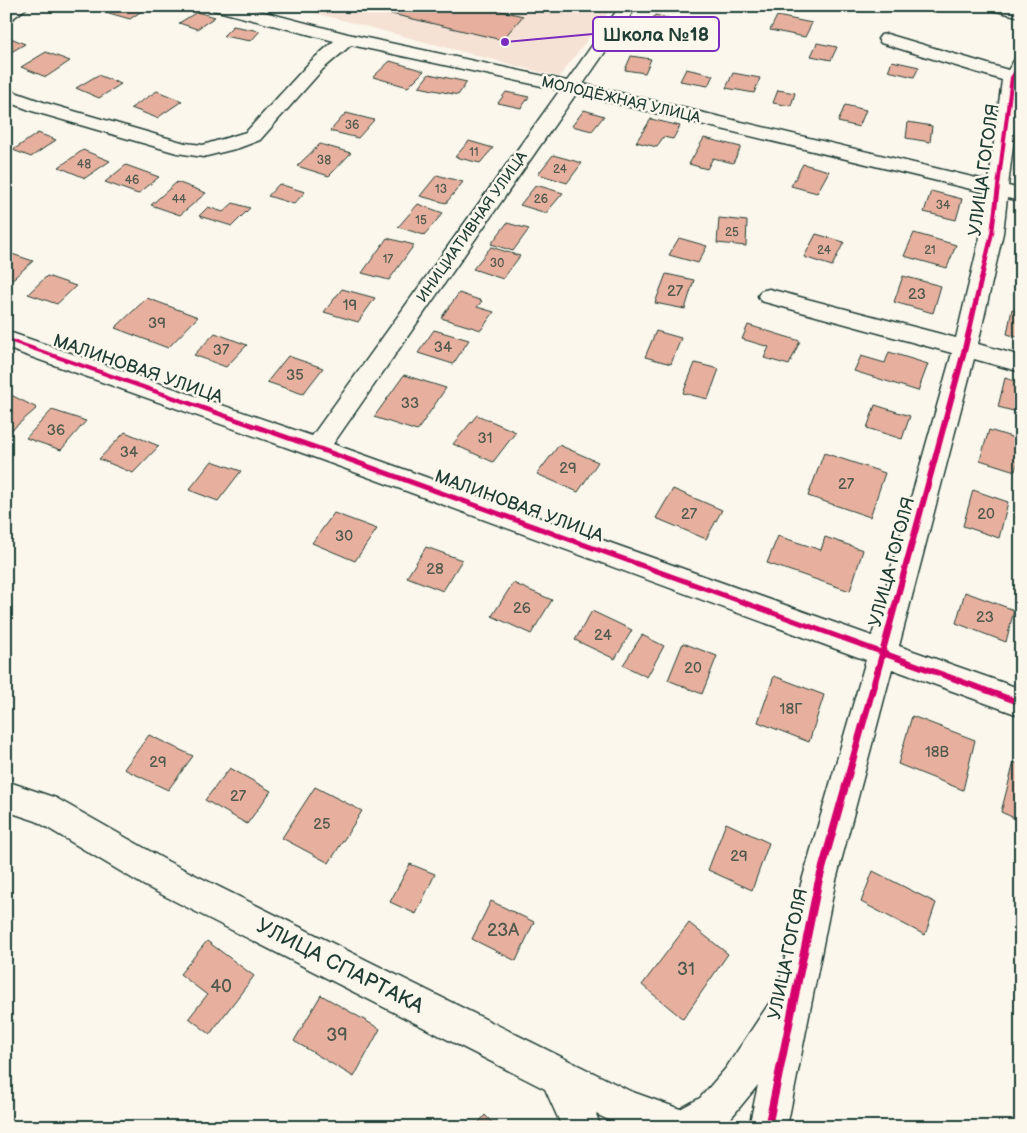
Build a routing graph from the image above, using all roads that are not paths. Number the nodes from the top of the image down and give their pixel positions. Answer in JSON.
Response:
{"nodes":[{"id":1,"x":21,"y":6,"type":"edge"},
{"id":2,"x":220,"y":6,"type":"edge"},
{"id":3,"x":628,"y":6,"type":"edge"},
{"id":4,"x":998,"y":6,"type":"edge"},
{"id":5,"x":1021,"y":12,"type":"edge"},
{"id":6,"x":6,"y":15,"type":"edge"},
{"id":7,"x":347,"y":39,"type":"junction"},
{"id":8,"x":887,"y":39,"type":"dead end"},
{"id":9,"x":1016,"y":70,"type":"edge"},
{"id":10,"x":571,"y":87,"type":"junction"},
{"id":11,"x":6,"y":94,"type":"edge"},
{"id":12,"x":1010,"y":192,"type":"edge"},
{"id":13,"x":769,"y":296,"type":"dead end"},
{"id":14,"x":6,"y":339,"type":"edge"},
{"id":15,"x":965,"y":348,"type":"junction"},
{"id":16,"x":1021,"y":364,"type":"edge"},
{"id":17,"x":317,"y":448,"type":"junction"},
{"id":18,"x":882,"y":654,"type":"junction"},
{"id":19,"x":1021,"y":703,"type":"edge"},
{"id":20,"x":6,"y":796,"type":"edge"},
{"id":21,"x":795,"y":997,"type":"junction"},
{"id":22,"x":558,"y":1075,"type":"junction"},
{"id":23,"x":582,"y":1127,"type":"edge"},
{"id":24,"x":679,"y":1127,"type":"edge"},
{"id":25,"x":685,"y":1127,"type":"edge"},
{"id":26,"x":768,"y":1127,"type":"edge"}],
"edges":[{"from":1,"to":6,"type":"street"},
{"from":2,"to":7,"type":"street","name":"МОЛОДЁЖНАЯ УЛИЦА"},
{"from":3,"to":10,"type":"street","name":"ИНИЦИАТИВНАЯ УЛИЦА"},
{"from":4,"to":5,"type":"street"},
{"from":7,"to":10,"type":"street","name":"МОЛОДЁЖНАЯ УЛИЦА"},
{"from":7,"to":11,"type":"street"},
{"from":8,"to":9,"type":"street"},
{"from":9,"to":12,"type":"street","name":"УЛИЦА ГОГОЛЯ"},
{"from":10,"to":12,"type":"street","name":"МОЛОДЁЖНАЯ УЛИЦА"},
{"from":10,"to":17,"type":"street","name":"ИНИЦИАТИВНАЯ УЛИЦА"},
{"from":12,"to":15,"type":"street","name":"УЛИЦА ГОГОЛЯ"},
{"from":13,"to":15,"type":"street"},
{"from":14,"to":17,"type":"street","name":"МАЛИНОВАЯ УЛИЦА"},
{"from":15,"to":16,"type":"street"},
{"from":15,"to":18,"type":"street","name":"УЛИЦА ГОГОЛЯ"},
{"from":17,"to":18,"type":"street","name":"МАЛИНОВАЯ УЛИЦА"},
{"from":18,"to":19,"type":"street","name":"МАЛИНОВАЯ УЛИЦА"},
{"from":18,"to":21,"type":"street","name":"УЛИЦА ГОГОЛЯ"},
{"from":20,"to":22,"type":"street","name":"УЛИЦА СПАРТАКА"},
{"from":21,"to":25,"type":"street"},
{"from":21,"to":26,"type":"street","name":"УЛИЦА ГОГОЛЯ"},
{"from":22,"to":23,"type":"street"},
{"from":22,"to":24,"type":"street","name":"УЛИЦА СПАРТАКА"}]}
